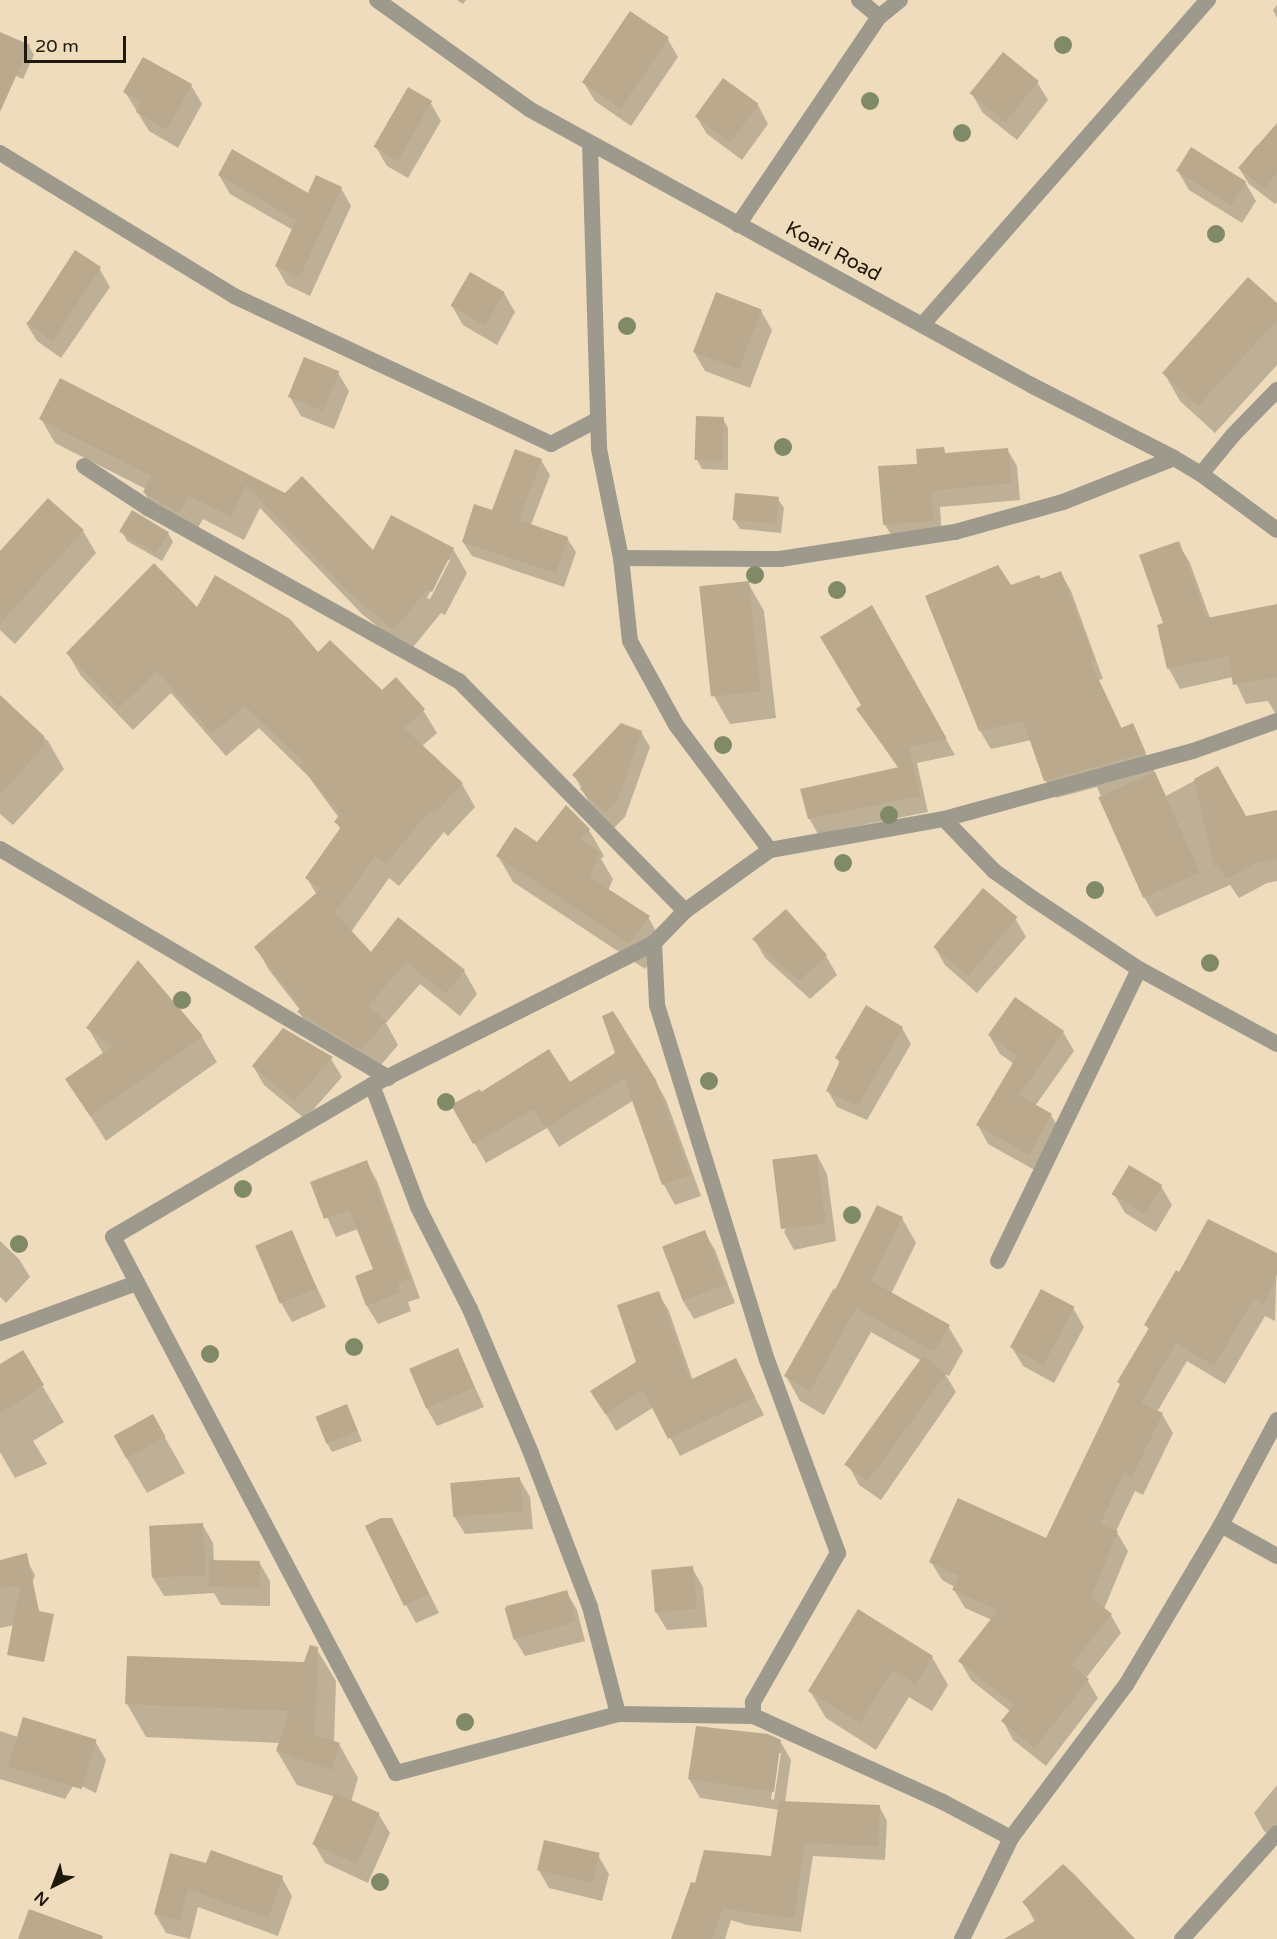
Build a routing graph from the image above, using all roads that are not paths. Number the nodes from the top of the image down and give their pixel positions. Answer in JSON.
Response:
{"nodes":[{"id":1,"x":377,"y":0,"type":"edge"},
{"id":2,"x":859,"y":0,"type":"edge"},
{"id":3,"x":900,"y":0,"type":"edge"},
{"id":4,"x":1208,"y":0,"type":"edge"},
{"id":5,"x":879,"y":17,"type":"junction"},
{"id":6,"x":590,"y":144,"type":"junction"},
{"id":7,"x":0,"y":153,"type":"edge"},
{"id":8,"x":738,"y":225,"type":"junction"},
{"id":9,"x":922,"y":324,"type":"junction"},
{"id":10,"x":1277,"y":390,"type":"edge"},
{"id":11,"x":597,"y":420,"type":"junction"},
{"id":12,"x":1174,"y":458,"type":"junction"},
{"id":13,"x":84,"y":466,"type":"dead end"},
{"id":14,"x":1201,"y":474,"type":"junction"},
{"id":15,"x":1277,"y":530,"type":"edge"},
{"id":16,"x":621,"y":558,"type":"junction"},
{"id":17,"x":1277,"y":721,"type":"edge"},
{"id":18,"x":944,"y":819,"type":"junction"},
{"id":19,"x":0,"y":849,"type":"edge"},
{"id":20,"x":770,"y":850,"type":"junction"},
{"id":21,"x":685,"y":911,"type":"junction"},
{"id":22,"x":654,"y":943,"type":"junction"},
{"id":23,"x":1139,"y":969,"type":"junction"},
{"id":24,"x":1277,"y":1044,"type":"edge"},
{"id":25,"x":388,"y":1078,"type":"junction"},
{"id":26,"x":372,"y":1085,"type":"junction"},
{"id":27,"x":998,"y":1262,"type":"dead end"},
{"id":28,"x":137,"y":1283,"type":"junction"},
{"id":29,"x":0,"y":1333,"type":"edge"},
{"id":30,"x":1277,"y":1420,"type":"edge"},
{"id":31,"x":1221,"y":1524,"type":"junction"},
{"id":32,"x":1277,"y":1556,"type":"edge"},
{"id":33,"x":618,"y":1714,"type":"junction"},
{"id":34,"x":753,"y":1716,"type":"junction"},
{"id":35,"x":1277,"y":1833,"type":"edge"},
{"id":36,"x":1011,"y":1838,"type":"junction"},
{"id":37,"x":962,"y":1939,"type":"edge"},
{"id":38,"x":1182,"y":1939,"type":"edge"}],
"edges":[{"from":1,"to":6,"type":"street","name":"Koari Road"},
{"from":2,"to":5,"type":"street"},
{"from":3,"to":5,"type":"street"},
{"from":4,"to":9,"type":"street"},
{"from":5,"to":8,"type":"street"},
{"from":6,"to":8,"type":"street","name":"Koari Road"},
{"from":6,"to":11,"type":"street"},
{"from":7,"to":11,"type":"street"},
{"from":8,"to":9,"type":"street","name":"Koari Road"},
{"from":9,"to":12,"type":"street","name":"Koari Road"},
{"from":10,"to":14,"type":"street"},
{"from":11,"to":16,"type":"street"},
{"from":12,"to":14,"type":"street","name":"Koari Road"},
{"from":12,"to":16,"type":"street"},
{"from":13,"to":21,"type":"street"},
{"from":14,"to":15,"type":"street","name":"Koari Road"},
{"from":16,"to":20,"type":"street"},
{"from":17,"to":18,"type":"street"},
{"from":18,"to":20,"type":"street"},
{"from":18,"to":23,"type":"street"},
{"from":19,"to":25,"type":"street"},
{"from":20,"to":21,"type":"street"},
{"from":21,"to":22,"type":"street"},
{"from":22,"to":25,"type":"street"},
{"from":22,"to":34,"type":"street"},
{"from":23,"to":24,"type":"street"},
{"from":23,"to":27,"type":"street"},
{"from":25,"to":26,"type":"street"},
{"from":26,"to":28,"type":"street"},
{"from":26,"to":33,"type":"street"},
{"from":28,"to":29,"type":"street"},
{"from":28,"to":33,"type":"street"},
{"from":30,"to":31,"type":"street"},
{"from":31,"to":32,"type":"street"},
{"from":31,"to":36,"type":"street"},
{"from":33,"to":34,"type":"street"},
{"from":34,"to":36,"type":"street"},
{"from":35,"to":38,"type":"street"},
{"from":36,"to":37,"type":"street"}]}
